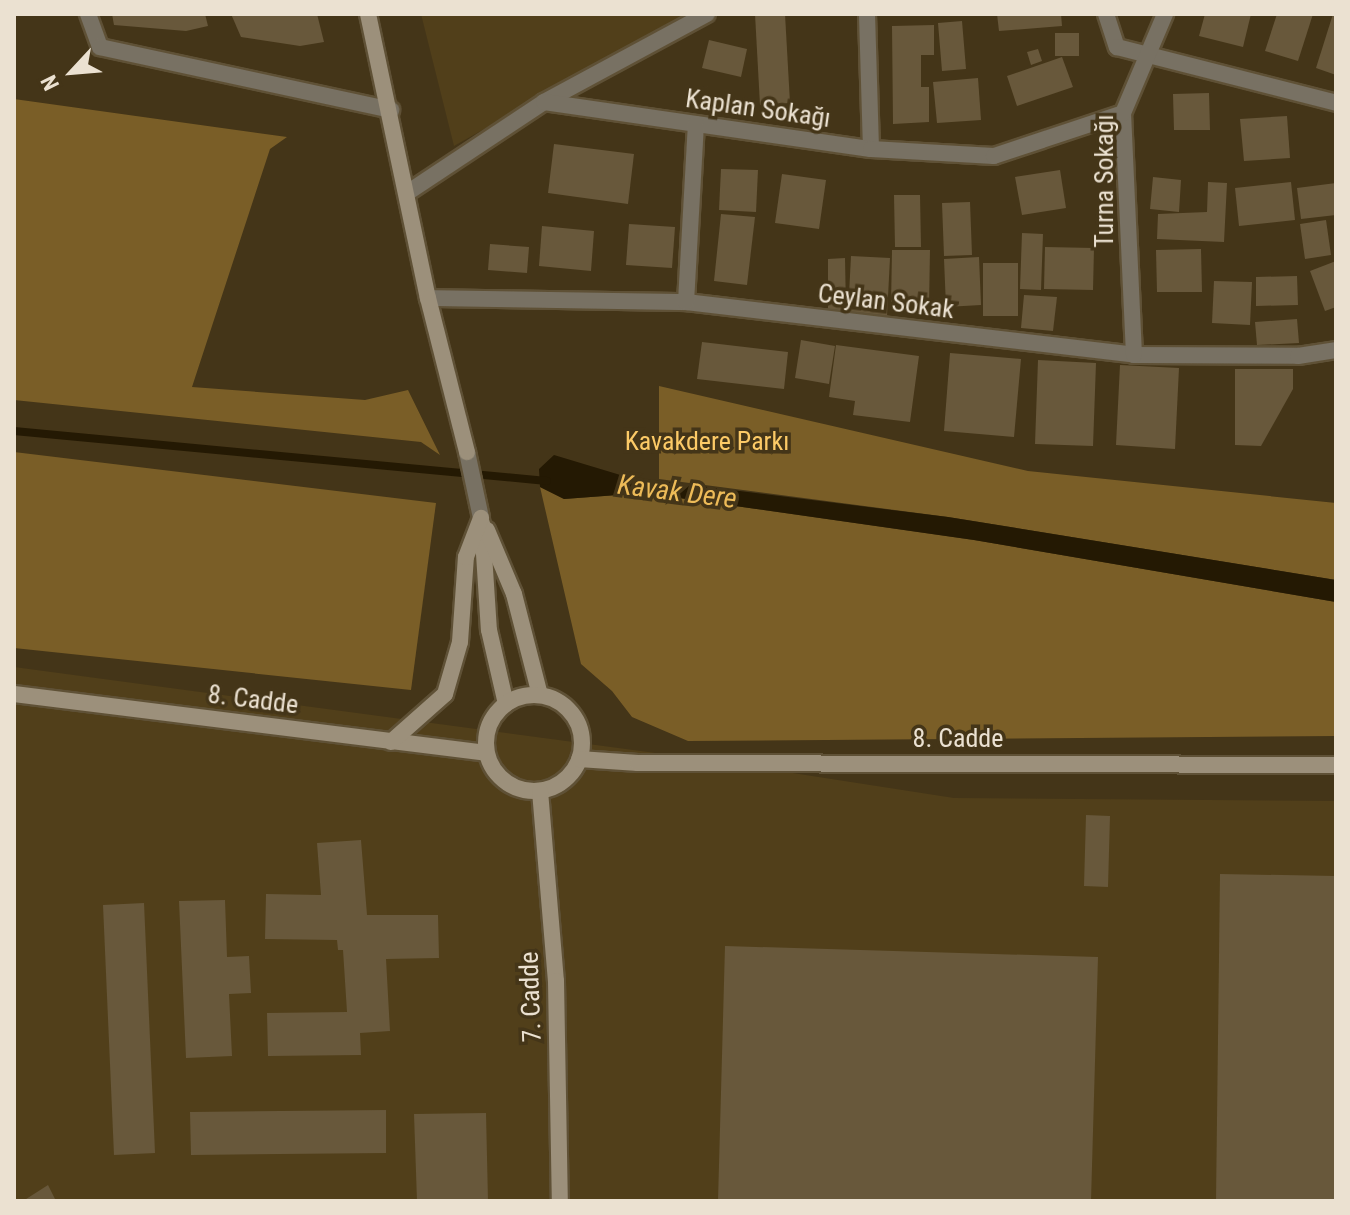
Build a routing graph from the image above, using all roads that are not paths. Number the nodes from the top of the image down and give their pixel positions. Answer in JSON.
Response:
{"nodes":[{"id":1,"x":88,"y":14,"type":"edge"},
{"id":2,"x":368,"y":14,"type":"edge"},
{"id":3,"x":707,"y":14,"type":"edge"},
{"id":4,"x":867,"y":14,"type":"edge"},
{"id":5,"x":1106,"y":14,"type":"edge"},
{"id":6,"x":1165,"y":14,"type":"edge"},
{"id":7,"x":1149,"y":57,"type":"junction"},
{"id":8,"x":544,"y":102,"type":"junction"},
{"id":9,"x":1336,"y":103,"type":"edge"},
{"id":10,"x":391,"y":110,"type":"junction"},
{"id":11,"x":1123,"y":113,"type":"junction"},
{"id":12,"x":696,"y":124,"type":"junction"},
{"id":13,"x":871,"y":149,"type":"junction"},
{"id":14,"x":407,"y":193,"type":"junction"},
{"id":15,"x":428,"y":298,"type":"junction"},
{"id":16,"x":686,"y":302,"type":"junction"},
{"id":17,"x":1336,"y":350,"type":"edge"},
{"id":18,"x":1134,"y":355,"type":"junction"},
{"id":19,"x":481,"y":518,"type":"junction"},
{"id":20,"x":14,"y":694,"type":"edge"},
{"id":21,"x":540,"y":695,"type":"junction"},
{"id":22,"x":506,"y":704,"type":"junction"},
{"id":23,"x":391,"y":742,"type":"junction"},
{"id":24,"x":486,"y":753,"type":"junction"},
{"id":25,"x":579,"y":759,"type":"junction"},
{"id":26,"x":1336,"y":765,"type":"edge"},
{"id":27,"x":540,"y":791,"type":"junction"},
{"id":28,"x":560,"y":1201,"type":"edge"}],
"edges":[{"from":1,"to":10,"type":"street"},
{"from":2,"to":10,"type":"street"},
{"from":3,"to":8,"type":"street"},
{"from":4,"to":13,"type":"street"},
{"from":5,"to":7,"type":"street"},
{"from":6,"to":7,"type":"street","name":"Turna Sokağı"},
{"from":7,"to":9,"type":"street"},
{"from":7,"to":11,"type":"street","name":"Turna Sokağı"},
{"from":8,"to":12,"type":"street","name":"Kaplan Sokağı"},
{"from":8,"to":14,"type":"street"},
{"from":10,"to":14,"type":"street"},
{"from":11,"to":13,"type":"street","name":"Kaplan Sokağı"},
{"from":11,"to":18,"type":"street","name":"Turna Sokağı"},
{"from":12,"to":13,"type":"street","name":"Kaplan Sokağı"},
{"from":12,"to":16,"type":"street"},
{"from":14,"to":15,"type":"street"},
{"from":15,"to":16,"type":"street","name":"Ceylan Sokak"},
{"from":15,"to":19,"type":"street"},
{"from":16,"to":18,"type":"street","name":"Ceylan Sokak"},
{"from":17,"to":18,"type":"street","name":"Ceylan Sokak"},
{"from":19,"to":21,"type":"street"},
{"from":19,"to":22,"type":"street"},
{"from":19,"to":23,"type":"street"},
{"from":20,"to":23,"type":"street","name":"8. Cadde"},
{"from":21,"to":22,"type":"street"},
{"from":21,"to":25,"type":"street"},
{"from":22,"to":24,"type":"street"},
{"from":23,"to":24,"type":"street","name":"8. Cadde"},
{"from":24,"to":27,"type":"street"},
{"from":25,"to":26,"type":"street","name":"8. Cadde"},
{"from":25,"to":27,"type":"street"},
{"from":27,"to":28,"type":"street","name":"7. Cadde"}]}
